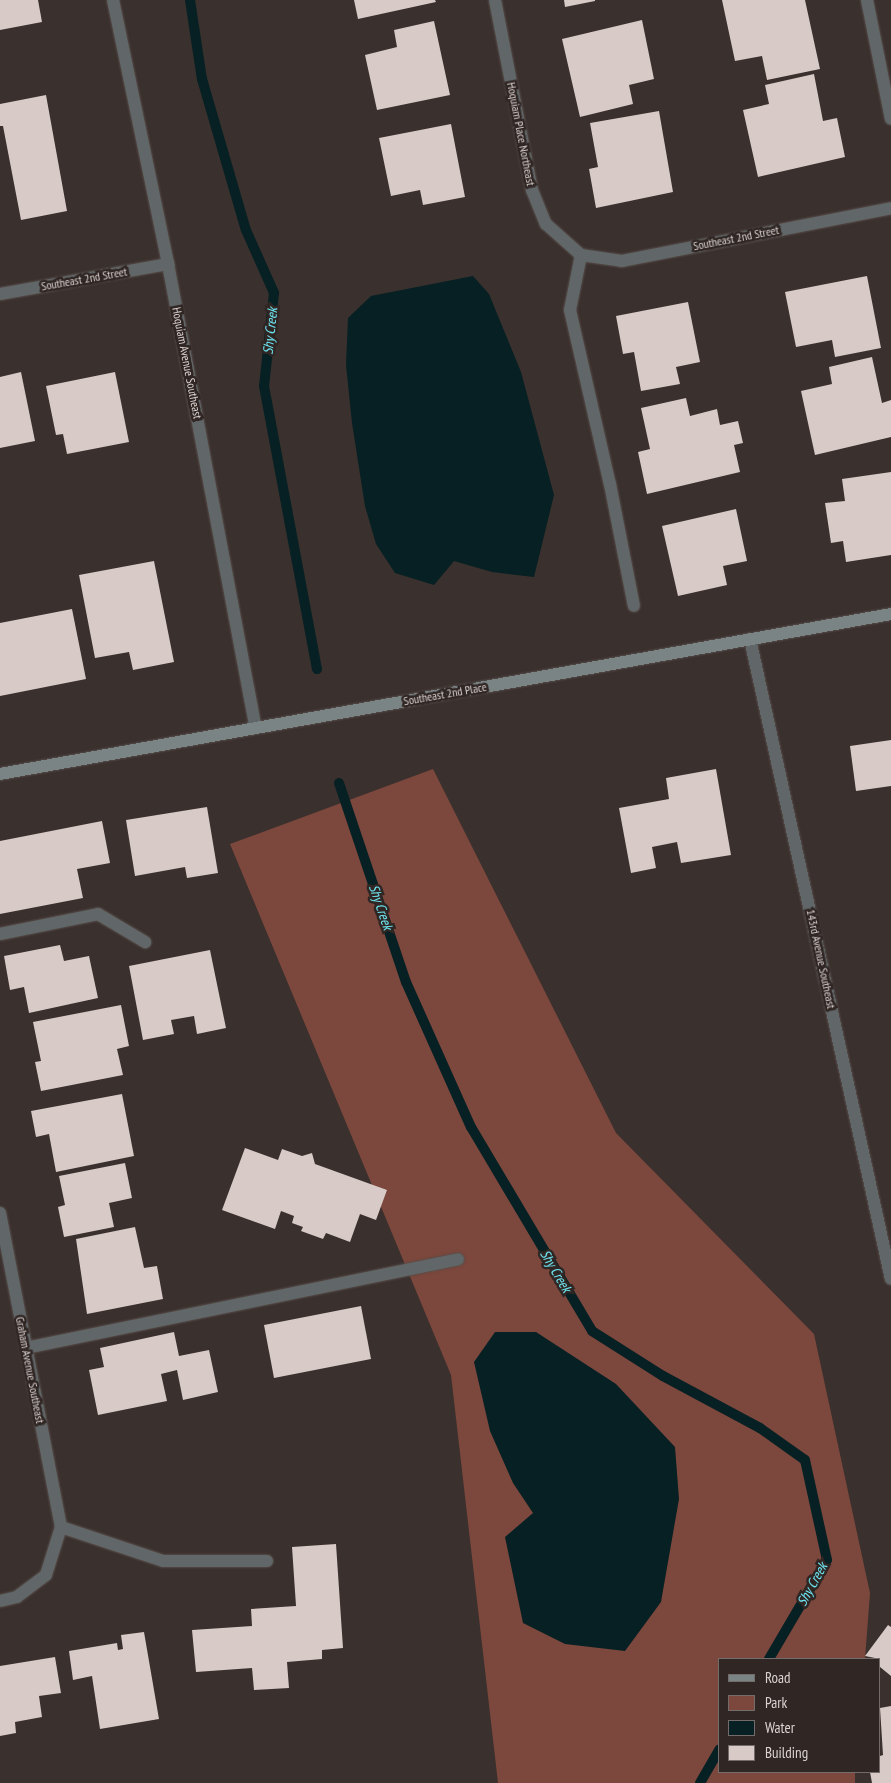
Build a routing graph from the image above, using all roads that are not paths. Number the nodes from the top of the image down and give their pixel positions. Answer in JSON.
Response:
{"nodes":[{"id":1,"x":113,"y":0,"type":"edge"},
{"id":2,"x":495,"y":0,"type":"edge"},
{"id":3,"x":867,"y":0,"type":"edge"},
{"id":4,"x":891,"y":119,"type":"edge"},
{"id":5,"x":891,"y":208,"type":"edge"},
{"id":6,"x":581,"y":255,"type":"junction"},
{"id":7,"x":168,"y":264,"type":"junction"},
{"id":8,"x":0,"y":294,"type":"edge"},
{"id":9,"x":634,"y":606,"type":"dead end"},
{"id":10,"x":891,"y":614,"type":"edge"},
{"id":11,"x":750,"y":639,"type":"junction"},
{"id":12,"x":256,"y":728,"type":"junction"},
{"id":13,"x":0,"y":774,"type":"edge"},
{"id":14,"x":0,"y":934,"type":"edge"},
{"id":15,"x":145,"y":942,"type":"dead end"},
{"id":16,"x":0,"y":1213,"type":"edge"},
{"id":17,"x":458,"y":1259,"type":"dead end"},
{"id":18,"x":891,"y":1278,"type":"edge"},
{"id":19,"x":26,"y":1348,"type":"junction"},
{"id":20,"x":61,"y":1527,"type":"junction"},
{"id":21,"x":267,"y":1561,"type":"dead end"},
{"id":22,"x":0,"y":1601,"type":"edge"}],
"edges":[{"from":1,"to":7,"type":"street","name":"Hoquiam Avenue Southeast"},
{"from":2,"to":6,"type":"street","name":"Hoquiam Place Northeast"},
{"from":3,"to":4,"type":"street"},
{"from":5,"to":6,"type":"street","name":"Southeast 2nd Street"},
{"from":6,"to":9,"type":"street"},
{"from":7,"to":8,"type":"street","name":"Southeast 2nd Street"},
{"from":7,"to":12,"type":"street","name":"Hoquiam Avenue Southeast"},
{"from":10,"to":11,"type":"street","name":"Southeast 2nd Place"},
{"from":11,"to":12,"type":"street","name":"Southeast 2nd Place"},
{"from":11,"to":18,"type":"street","name":"143rd Avenue Southeast"},
{"from":12,"to":13,"type":"street","name":"Southeast 2nd Place"},
{"from":14,"to":15,"type":"street"},
{"from":16,"to":19,"type":"street","name":"Graham Avenue Southeast"},
{"from":17,"to":19,"type":"street"},
{"from":19,"to":20,"type":"street","name":"Graham Avenue Southeast"},
{"from":20,"to":21,"type":"street"},
{"from":20,"to":22,"type":"street"}]}
